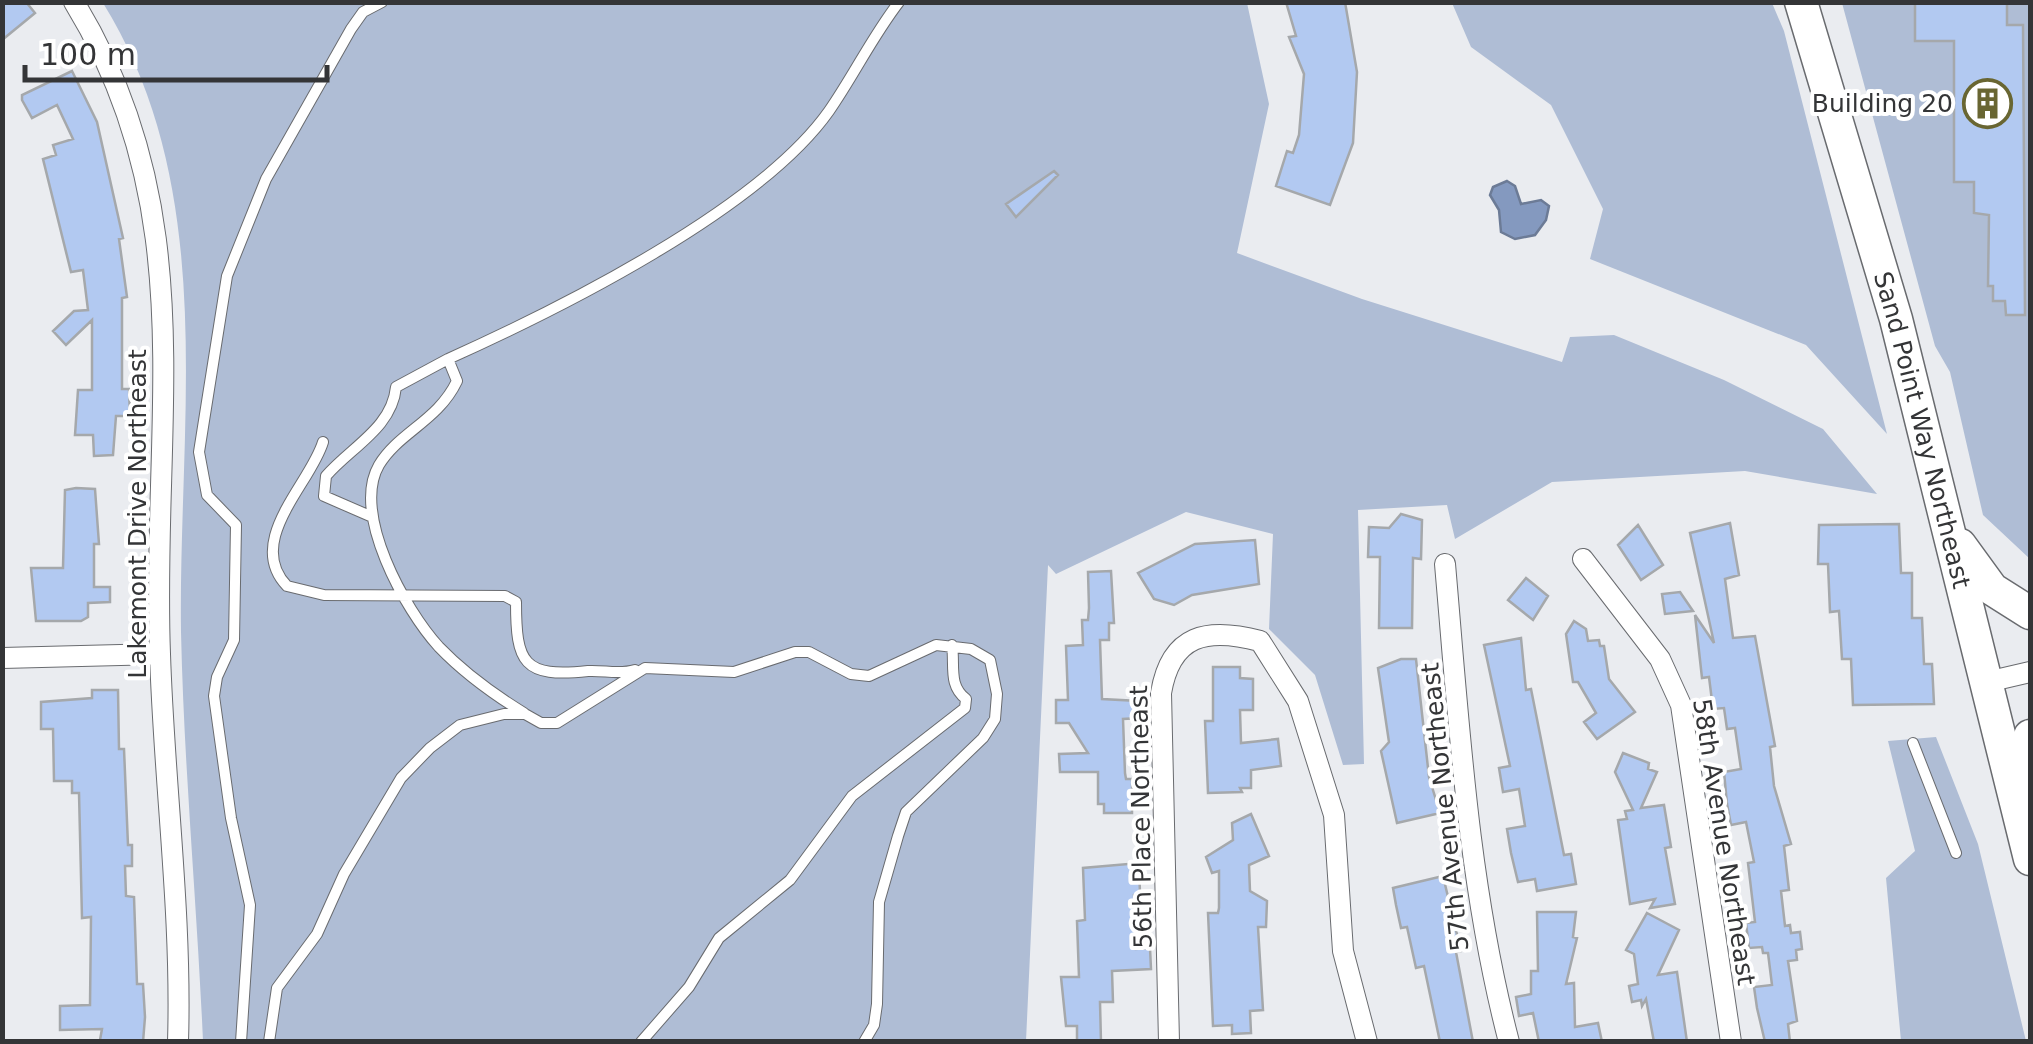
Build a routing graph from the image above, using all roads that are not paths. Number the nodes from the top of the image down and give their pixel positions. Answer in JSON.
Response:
{"nodes":[{"id":1,"x":74,"y":2,"type":"edge"},
{"id":2,"x":382,"y":2,"type":"edge"},
{"id":3,"x":899,"y":2,"type":"edge"},
{"id":4,"x":1802,"y":2,"type":"edge"},
{"id":5,"x":448,"y":359,"type":"junction"},
{"id":6,"x":323,"y":442,"type":"dead end"},
{"id":7,"x":370,"y":516,"type":"junction"},
{"id":8,"x":1949,"y":531,"type":"junction"},
{"id":9,"x":1582,"y":559,"type":"dead end"},
{"id":10,"x":1444,"y":564,"type":"dead end"},
{"id":11,"x":406,"y":595,"type":"junction"},
{"id":12,"x":2030,"y":613,"type":"edge"},
{"id":13,"x":1970,"y":614,"type":"junction"},
{"id":14,"x":952,"y":645,"type":"junction"},
{"id":15,"x":160,"y":654,"type":"junction"},
{"id":16,"x":2,"y":658,"type":"edge"},
{"id":17,"x":645,"y":668,"type":"junction"},
{"id":18,"x":2030,"y":672,"type":"edge"},
{"id":19,"x":1988,"y":682,"type":"junction"},
{"id":20,"x":525,"y":714,"type":"junction"},
{"id":21,"x":2030,"y":736,"type":"edge"},
{"id":22,"x":1914,"y":743,"type":"dead end"},
{"id":23,"x":2016,"y":796,"type":"junction"},
{"id":24,"x":1956,"y":853,"type":"dead end"},
{"id":25,"x":2030,"y":860,"type":"edge"},
{"id":26,"x":178,"y":1042,"type":"edge"},
{"id":27,"x":241,"y":1042,"type":"edge"},
{"id":28,"x":269,"y":1042,"type":"edge"},
{"id":29,"x":641,"y":1042,"type":"edge"},
{"id":30,"x":864,"y":1042,"type":"edge"},
{"id":31,"x":1169,"y":1042,"type":"edge"},
{"id":32,"x":1367,"y":1042,"type":"edge"},
{"id":33,"x":1509,"y":1042,"type":"edge"},
{"id":34,"x":1730,"y":1042,"type":"edge"}],
"edges":[{"from":1,"to":15,"type":"street","name":"Lakemont Drive Northeast"},
{"from":2,"to":27,"type":"lane"},
{"from":3,"to":5,"type":"lane"},
{"from":4,"to":8,"type":"main road","name":"Sand Point Way Northeast"},
{"from":5,"to":7,"type":"lane"},
{"from":5,"to":7,"type":"lane"},
{"from":6,"to":11,"type":"lane"},
{"from":7,"to":11,"type":"lane"},
{"from":8,"to":12,"type":"main road"},
{"from":8,"to":13,"type":"main road","name":"Sand Point Way Northeast"},
{"from":9,"to":34,"type":"street","name":"58th Avenue Northeast"},
{"from":10,"to":33,"type":"street","name":"57th Avenue Northeast"},
{"from":11,"to":17,"type":"lane"},
{"from":11,"to":20,"type":"lane"},
{"from":13,"to":19,"type":"main road","name":"Sand Point Way Northeast"},
{"from":13,"to":23,"type":"main road"},
{"from":14,"to":17,"type":"lane"},
{"from":14,"to":29,"type":"lane"},
{"from":14,"to":30,"type":"lane"},
{"from":15,"to":16,"type":"street"},
{"from":15,"to":26,"type":"street","name":"Lakemont Drive Northeast"},
{"from":17,"to":20,"type":"lane"},
{"from":18,"to":19,"type":"street"},
{"from":19,"to":23,"type":"main road","name":"Sand Point Way Northeast"},
{"from":20,"to":28,"type":"lane"},
{"from":21,"to":23,"type":"main road"},
{"from":22,"to":24,"type":"lane"},
{"from":23,"to":25,"type":"main road","name":"Sand Point Way Northeast"},
{"from":31,"to":32,"type":"street","name":"56th Place Northeast"}]}
